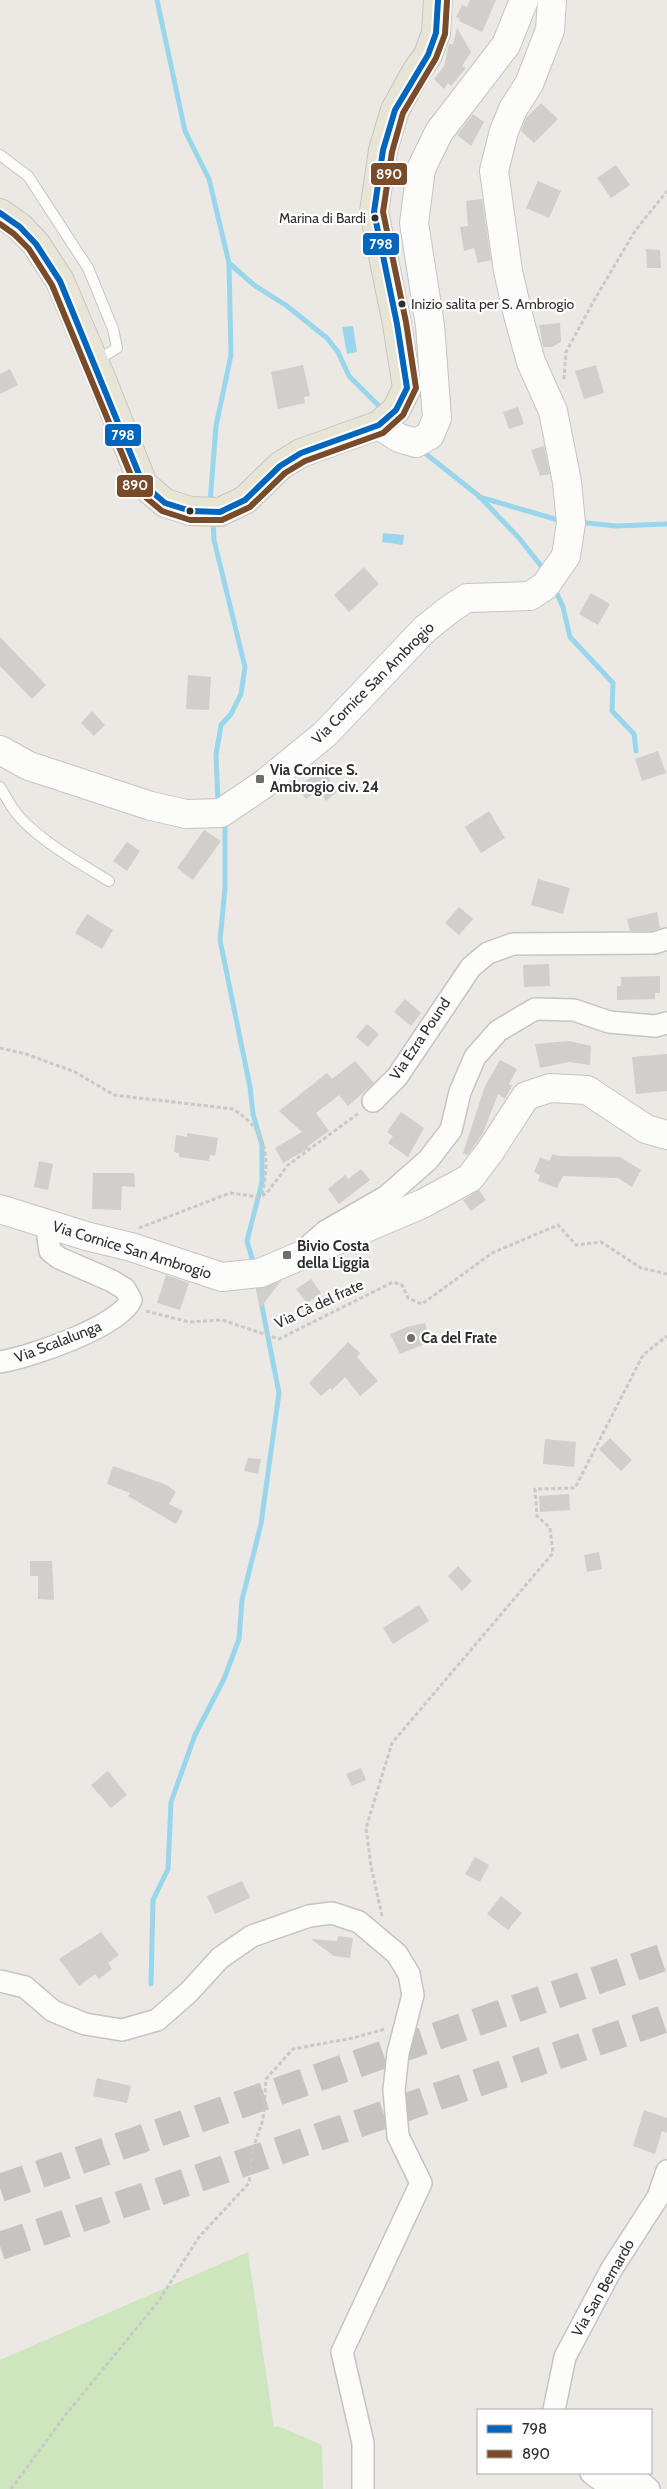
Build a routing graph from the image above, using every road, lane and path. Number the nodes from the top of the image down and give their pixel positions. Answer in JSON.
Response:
{"nodes":[{"id":1,"x":438,"y":0,"type":"edge"},
{"id":2,"x":524,"y":0,"type":"edge"},
{"id":3,"x":552,"y":0,"type":"edge"},
{"id":4,"x":0,"y":155,"type":"edge"},
{"id":5,"x":667,"y":191,"type":"edge"},
{"id":6,"x":0,"y":213,"type":"edge"},
{"id":7,"x":95,"y":362,"type":"junction"},
{"id":8,"x":564,"y":385,"type":"dead end"},
{"id":9,"x":388,"y":418,"type":"junction"},
{"id":10,"x":0,"y":750,"type":"edge"},
{"id":11,"x":0,"y":787,"type":"edge"},
{"id":12,"x":109,"y":881,"type":"dead end"},
{"id":13,"x":667,"y":939,"type":"edge"},
{"id":14,"x":667,"y":1023,"type":"edge"},
{"id":15,"x":0,"y":1048,"type":"edge"},
{"id":16,"x":373,"y":1101,"type":"joint"},
{"id":17,"x":667,"y":1135,"type":"edge"},
{"id":18,"x":262,"y":1195,"type":"junction"},
{"id":19,"x":0,"y":1209,"type":"edge"},
{"id":20,"x":52,"y":1225,"type":"junction"},
{"id":21,"x":118,"y":1244,"type":"junction"},
{"id":22,"x":293,"y":1258,"type":"junction"},
{"id":23,"x":667,"y":1274,"type":"edge"},
{"id":24,"x":143,"y":1310,"type":"dead end"},
{"id":25,"x":667,"y":1336,"type":"edge"},
{"id":26,"x":0,"y":1362,"type":"edge"},
{"id":27,"x":384,"y":1923,"type":"dead end"},
{"id":28,"x":0,"y":1981,"type":"edge"},
{"id":29,"x":391,"y":2025,"type":"dead end"},
{"id":30,"x":667,"y":2172,"type":"edge"},
{"id":31,"x":554,"y":2409,"type":"edge"},
{"id":32,"x":592,"y":2474,"type":"edge"},
{"id":33,"x":11,"y":2489,"type":"edge"},
{"id":34,"x":363,"y":2489,"type":"edge"},
{"id":35,"x":649,"y":2489,"type":"edge"}],
"edges":[{"from":1,"to":9,"type":"main road"},
{"from":2,"to":9,"type":"street"},
{"from":3,"to":10,"type":"street","name":"Via Cornice San Ambrogio"},
{"from":4,"to":7,"type":"lane"},
{"from":5,"to":8,"type":"path"},
{"from":6,"to":7,"type":"main road"},
{"from":7,"to":9,"type":"main road"},
{"from":11,"to":12,"type":"lane"},
{"from":13,"to":16,"type":"street","name":"Via Ezra Pound"},
{"from":14,"to":22,"type":"street","name":"Via Cornice San Ambrogio"},
{"from":15,"to":18,"type":"path"},
{"from":16,"to":18,"type":"path"},
{"from":17,"to":22,"type":"street","name":"Via Cornice San Ambrogio"},
{"from":18,"to":21,"type":"path"},
{"from":19,"to":20,"type":"street","name":"Via Cornice San Ambrogio"},
{"from":20,"to":21,"type":"street","name":"Via Cornice San Ambrogio"},
{"from":20,"to":26,"type":"street","name":"Via Scalalunga"},
{"from":21,"to":22,"type":"street","name":"Via Cornice San Ambrogio"},
{"from":23,"to":24,"type":"path","name":"Via Cà del frate"},
{"from":25,"to":27,"type":"path"},
{"from":28,"to":34,"type":"street"},
{"from":29,"to":33,"type":"path"},
{"from":30,"to":31,"type":"street","name":"Via San Bernardo"},
{"from":32,"to":35,"type":"street"}]}
